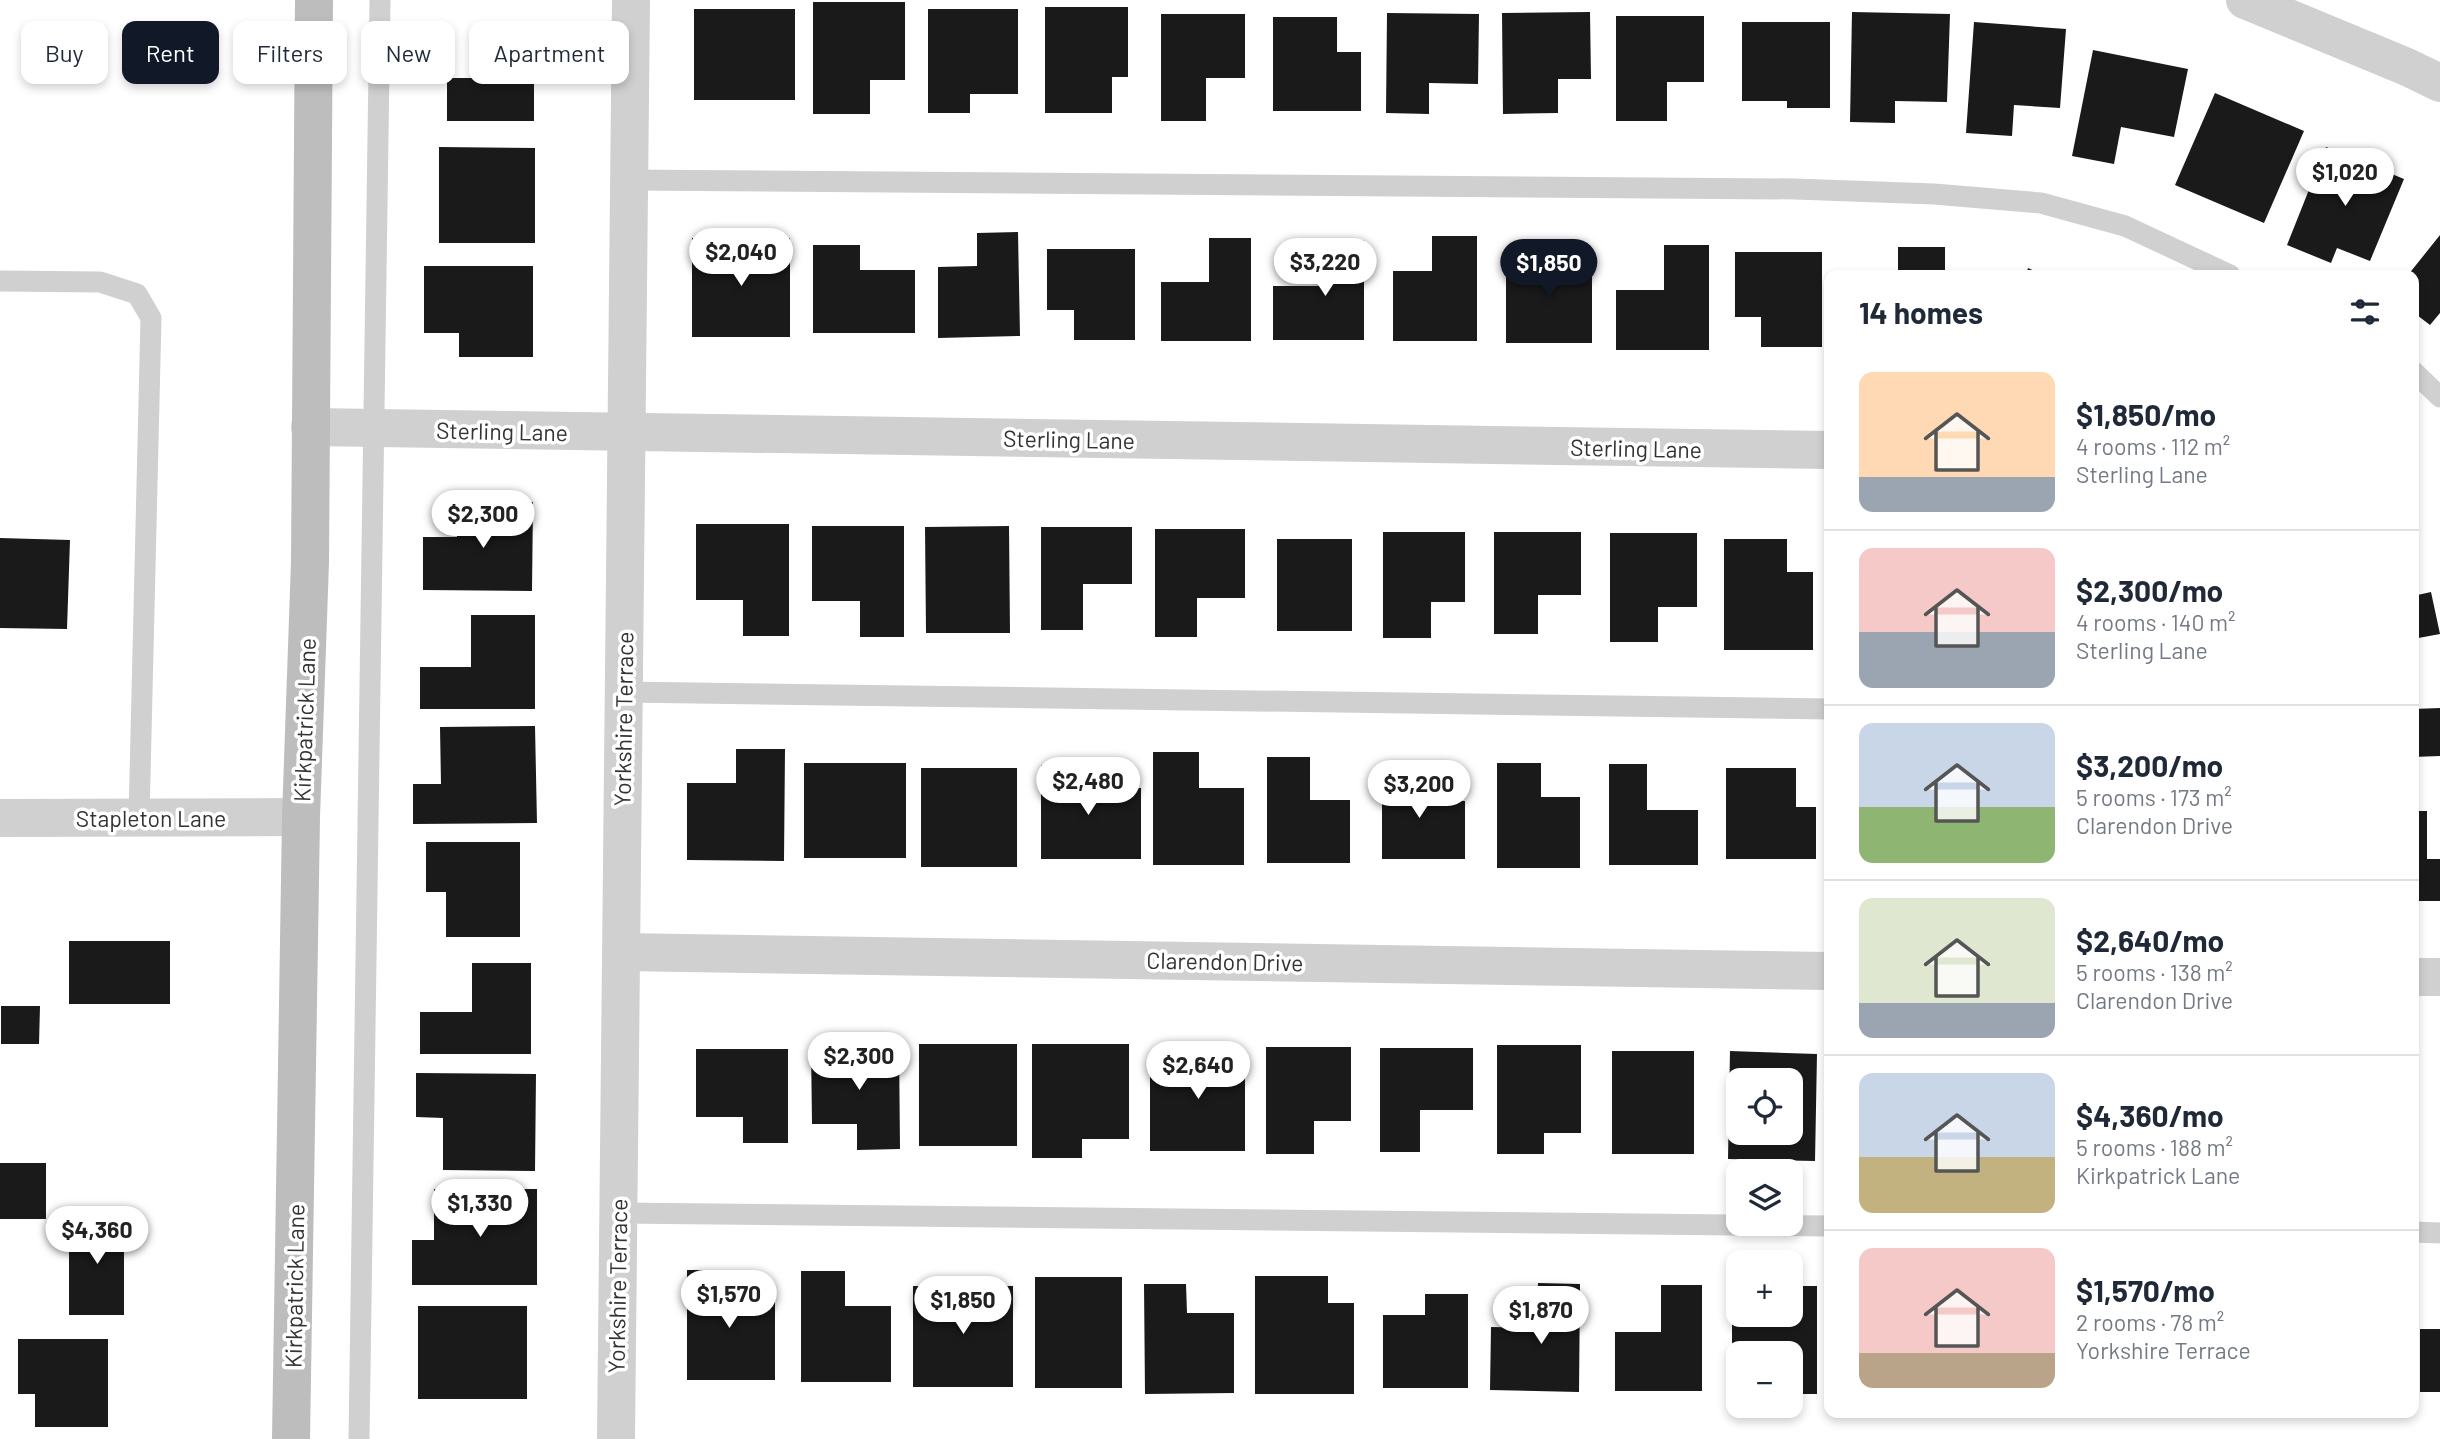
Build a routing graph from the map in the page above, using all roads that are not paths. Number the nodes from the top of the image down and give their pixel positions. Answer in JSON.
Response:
{"nodes":[{"id":1,"x":314,"y":0,"type":"edge"},
{"id":2,"x":380,"y":0,"type":"edge"},
{"id":3,"x":631,"y":0,"type":"edge"},
{"id":4,"x":2249,"y":1,"type":"edge"},
{"id":5,"x":2440,"y":83,"type":"edge"},
{"id":6,"x":629,"y":180,"type":"junction"},
{"id":7,"x":2219,"y":270,"type":"edge"},
{"id":8,"x":0,"y":281,"type":"edge"},
{"id":9,"x":2419,"y":377,"type":"edge"},
{"id":10,"x":2440,"y":397,"type":"edge"},
{"id":11,"x":310,"y":427,"type":"junction"},
{"id":12,"x":372,"y":429,"type":"junction"},
{"id":13,"x":626,"y":433,"type":"junction"},
{"id":14,"x":1824,"y":450,"type":"edge"},
{"id":15,"x":623,"y":692,"type":"junction"},
{"id":16,"x":1824,"y":709,"type":"edge"},
{"id":17,"x":301,"y":817,"type":"junction"},
{"id":18,"x":0,"y":818,"type":"edge"},
{"id":19,"x":139,"y":818,"type":"junction"},
{"id":20,"x":621,"y":953,"type":"junction"},
{"id":21,"x":1824,"y":971,"type":"edge"},
{"id":22,"x":2419,"y":978,"type":"edge"},
{"id":23,"x":2440,"y":978,"type":"edge"},
{"id":24,"x":618,"y":1213,"type":"junction"},
{"id":25,"x":1824,"y":1226,"type":"edge"},
{"id":26,"x":2419,"y":1233,"type":"edge"},
{"id":27,"x":2440,"y":1233,"type":"edge"},
{"id":28,"x":291,"y":1439,"type":"edge"},
{"id":29,"x":359,"y":1439,"type":"edge"},
{"id":30,"x":616,"y":1439,"type":"edge"}],
"edges":[{"from":1,"to":11,"type":"street","name":"Kirkpatrick Lane"},
{"from":2,"to":12,"type":"lane"},
{"from":3,"to":6,"type":"street","name":"Yorkshire Terrace"},
{"from":4,"to":5,"type":"street"},
{"from":6,"to":7,"type":"lane"},
{"from":6,"to":13,"type":"street","name":"Yorkshire Terrace"},
{"from":8,"to":19,"type":"lane"},
{"from":9,"to":10,"type":"lane"},
{"from":11,"to":12,"type":"street","name":"Sterling Lane"},
{"from":11,"to":17,"type":"street","name":"Kirkpatrick Lane"},
{"from":12,"to":13,"type":"street","name":"Sterling Lane"},
{"from":12,"to":29,"type":"lane"},
{"from":13,"to":14,"type":"street","name":"Sterling Lane"},
{"from":13,"to":15,"type":"street","name":"Yorkshire Terrace"},
{"from":15,"to":16,"type":"lane"},
{"from":15,"to":20,"type":"street","name":"Yorkshire Terrace"},
{"from":17,"to":19,"type":"street","name":"Stapleton Lane"},
{"from":17,"to":28,"type":"street","name":"Kirkpatrick Lane"},
{"from":18,"to":19,"type":"street","name":"Stapleton Lane"},
{"from":20,"to":21,"type":"street","name":"Clarendon Drive"},
{"from":20,"to":24,"type":"street","name":"Yorkshire Terrace"},
{"from":22,"to":23,"type":"street"},
{"from":24,"to":25,"type":"lane"},
{"from":24,"to":30,"type":"street","name":"Yorkshire Terrace"},
{"from":26,"to":27,"type":"lane"}]}
